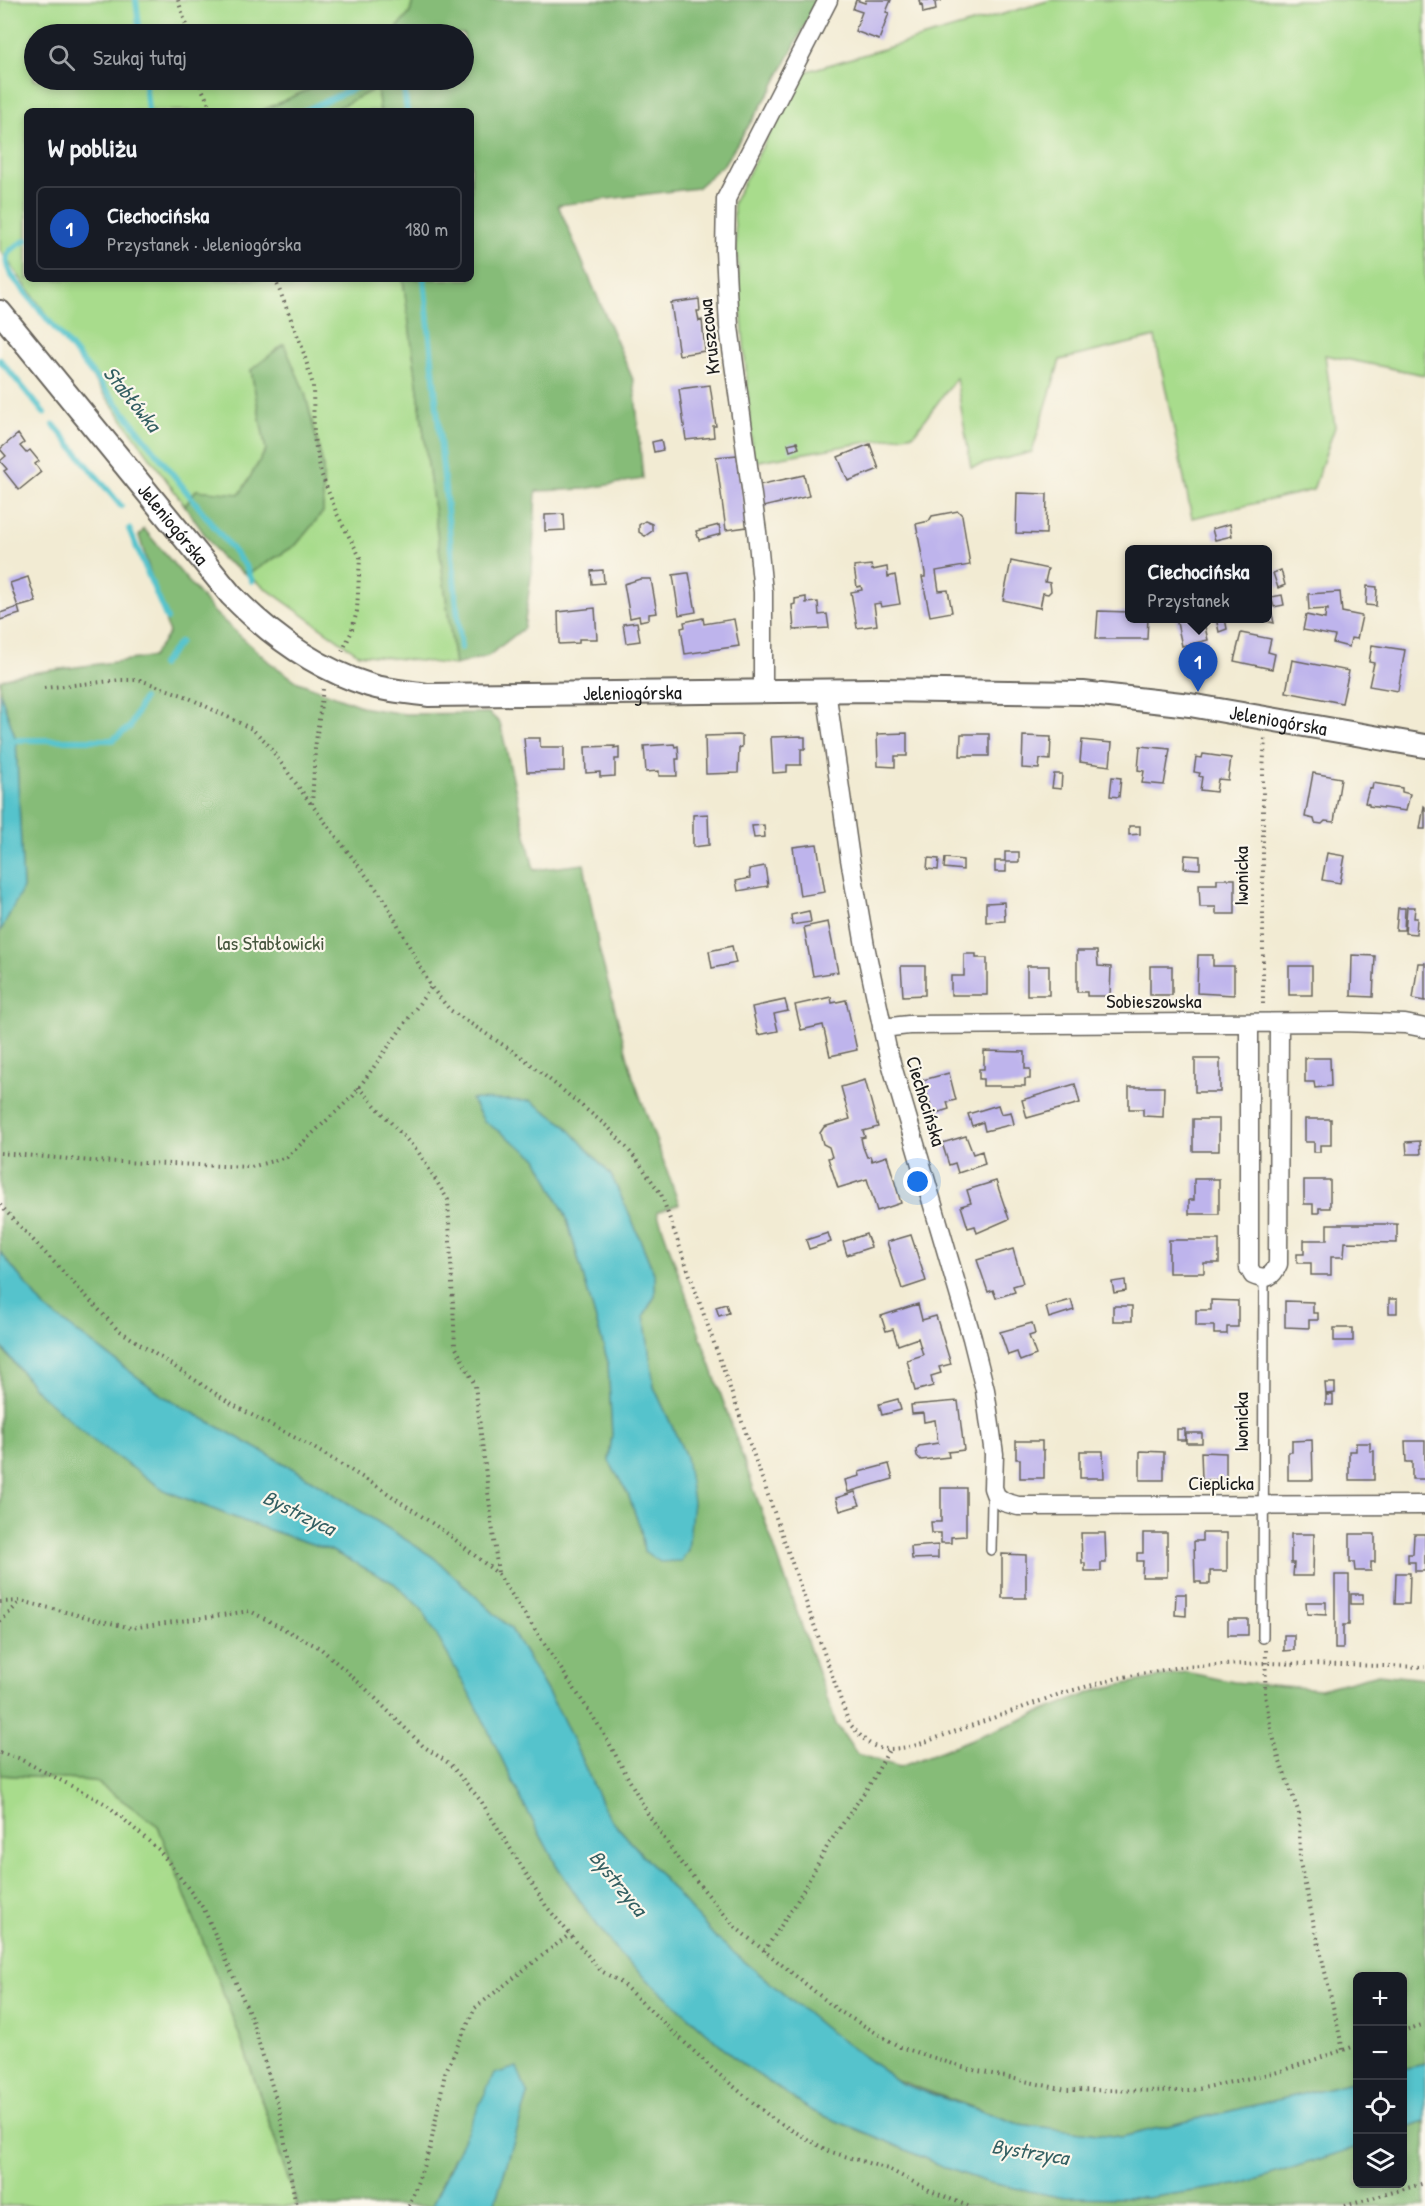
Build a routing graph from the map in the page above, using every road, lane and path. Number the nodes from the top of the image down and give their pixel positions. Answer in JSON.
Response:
{"nodes":[{"id":1,"x":178,"y":0,"type":"edge"},
{"id":2,"x":828,"y":0,"type":"edge"},
{"id":3,"x":186,"y":24,"type":"edge"},
{"id":4,"x":203,"y":90,"type":"edge"},
{"id":5,"x":211,"y":108,"type":"edge"},
{"id":6,"x":276,"y":282,"type":"edge"},
{"id":7,"x":0,"y":312,"type":"edge"},
{"id":8,"x":346,"y":660,"type":"dead end"},
{"id":9,"x":323,"y":685,"type":"dead end"},
{"id":10,"x":44,"y":688,"type":"dead end"},
{"id":11,"x":826,"y":690,"type":"junction"},
{"id":12,"x":763,"y":691,"type":"junction"},
{"id":13,"x":1266,"y":733,"type":"dead end"},
{"id":14,"x":1425,"y":746,"type":"edge"},
{"id":15,"x":312,"y":805,"type":"junction"},
{"id":16,"x":431,"y":987,"type":"junction"},
{"id":17,"x":1264,"y":1023,"type":"junction"},
{"id":18,"x":882,"y":1028,"type":"junction"},
{"id":19,"x":1425,"y":1028,"type":"edge"},
{"id":20,"x":358,"y":1087,"type":"junction"},
{"id":21,"x":0,"y":1153,"type":"edge"},
{"id":22,"x":0,"y":1205,"type":"edge"},
{"id":23,"x":1264,"y":1278,"type":"junction"},
{"id":24,"x":996,"y":1496,"type":"junction"},
{"id":25,"x":1263,"y":1505,"type":"junction"},
{"id":26,"x":1425,"y":1505,"type":"edge"},
{"id":27,"x":991,"y":1550,"type":"dead end"},
{"id":28,"x":498,"y":1574,"type":"junction"},
{"id":29,"x":21,"y":1601,"type":"junction"},
{"id":30,"x":0,"y":1602,"type":"edge"},
{"id":31,"x":0,"y":1622,"type":"edge"},
{"id":32,"x":1263,"y":1638,"type":"dead end"},
{"id":33,"x":1266,"y":1660,"type":"junction"},
{"id":34,"x":1425,"y":1667,"type":"edge"},
{"id":35,"x":889,"y":1750,"type":"junction"},
{"id":36,"x":0,"y":1753,"type":"edge"},
{"id":37,"x":570,"y":1934,"type":"junction"},
{"id":38,"x":764,"y":1951,"type":"junction"},
{"id":39,"x":1425,"y":2024,"type":"edge"},
{"id":40,"x":1407,"y":2029,"type":"edge"},
{"id":41,"x":1353,"y":2047,"type":"edge"},
{"id":42,"x":1343,"y":2050,"type":"junction"},
{"id":43,"x":1425,"y":2183,"type":"edge"},
{"id":44,"x":296,"y":2206,"type":"edge"},
{"id":45,"x":409,"y":2206,"type":"edge"},
{"id":46,"x":968,"y":2206,"type":"edge"},
{"id":47,"x":1345,"y":2206,"type":"edge"}],
"edges":[{"from":1,"to":3,"type":"path"},
{"from":2,"to":12,"type":"street","name":"Kruszcowa"},
{"from":4,"to":5,"type":"path"},
{"from":6,"to":8,"type":"path"},
{"from":7,"to":12,"type":"street","name":"Jeleniogórska"},
{"from":9,"to":15,"type":"path"},
{"from":10,"to":15,"type":"path"},
{"from":11,"to":12,"type":"street","name":"Jeleniogórska"},
{"from":11,"to":14,"type":"street","name":"Jeleniogórska"},
{"from":11,"to":18,"type":"street","name":"Ciechocińska"},
{"from":13,"to":17,"type":"path","name":"Iwonicka"},
{"from":15,"to":16,"type":"path"},
{"from":16,"to":20,"type":"path"},
{"from":16,"to":35,"type":"path"},
{"from":17,"to":18,"type":"street","name":"Sobieszowska"},
{"from":17,"to":19,"type":"street","name":"Sobieszowska"},
{"from":17,"to":23,"type":"street"},
{"from":17,"to":23,"type":"street"},
{"from":18,"to":24,"type":"street","name":"Ciechocińska"},
{"from":20,"to":21,"type":"path"},
{"from":20,"to":28,"type":"path"},
{"from":22,"to":28,"type":"path"},
{"from":23,"to":25,"type":"lane","name":"Iwonicka"},
{"from":24,"to":25,"type":"street","name":"Cieplicka"},
{"from":24,"to":27,"type":"lane"},
{"from":25,"to":26,"type":"street","name":"Cieplicka"},
{"from":25,"to":32,"type":"lane","name":"Iwonicka"},
{"from":28,"to":38,"type":"path"},
{"from":29,"to":30,"type":"path"},
{"from":29,"to":31,"type":"path"},
{"from":29,"to":37,"type":"path"},
{"from":33,"to":34,"type":"path"},
{"from":33,"to":35,"type":"path"},
{"from":33,"to":42,"type":"path"},
{"from":35,"to":38,"type":"path"},
{"from":36,"to":44,"type":"path"},
{"from":37,"to":45,"type":"path"},
{"from":37,"to":46,"type":"path"},
{"from":38,"to":42,"type":"path"},
{"from":39,"to":40,"type":"path"},
{"from":41,"to":42,"type":"path"},
{"from":43,"to":47,"type":"path"}]}
